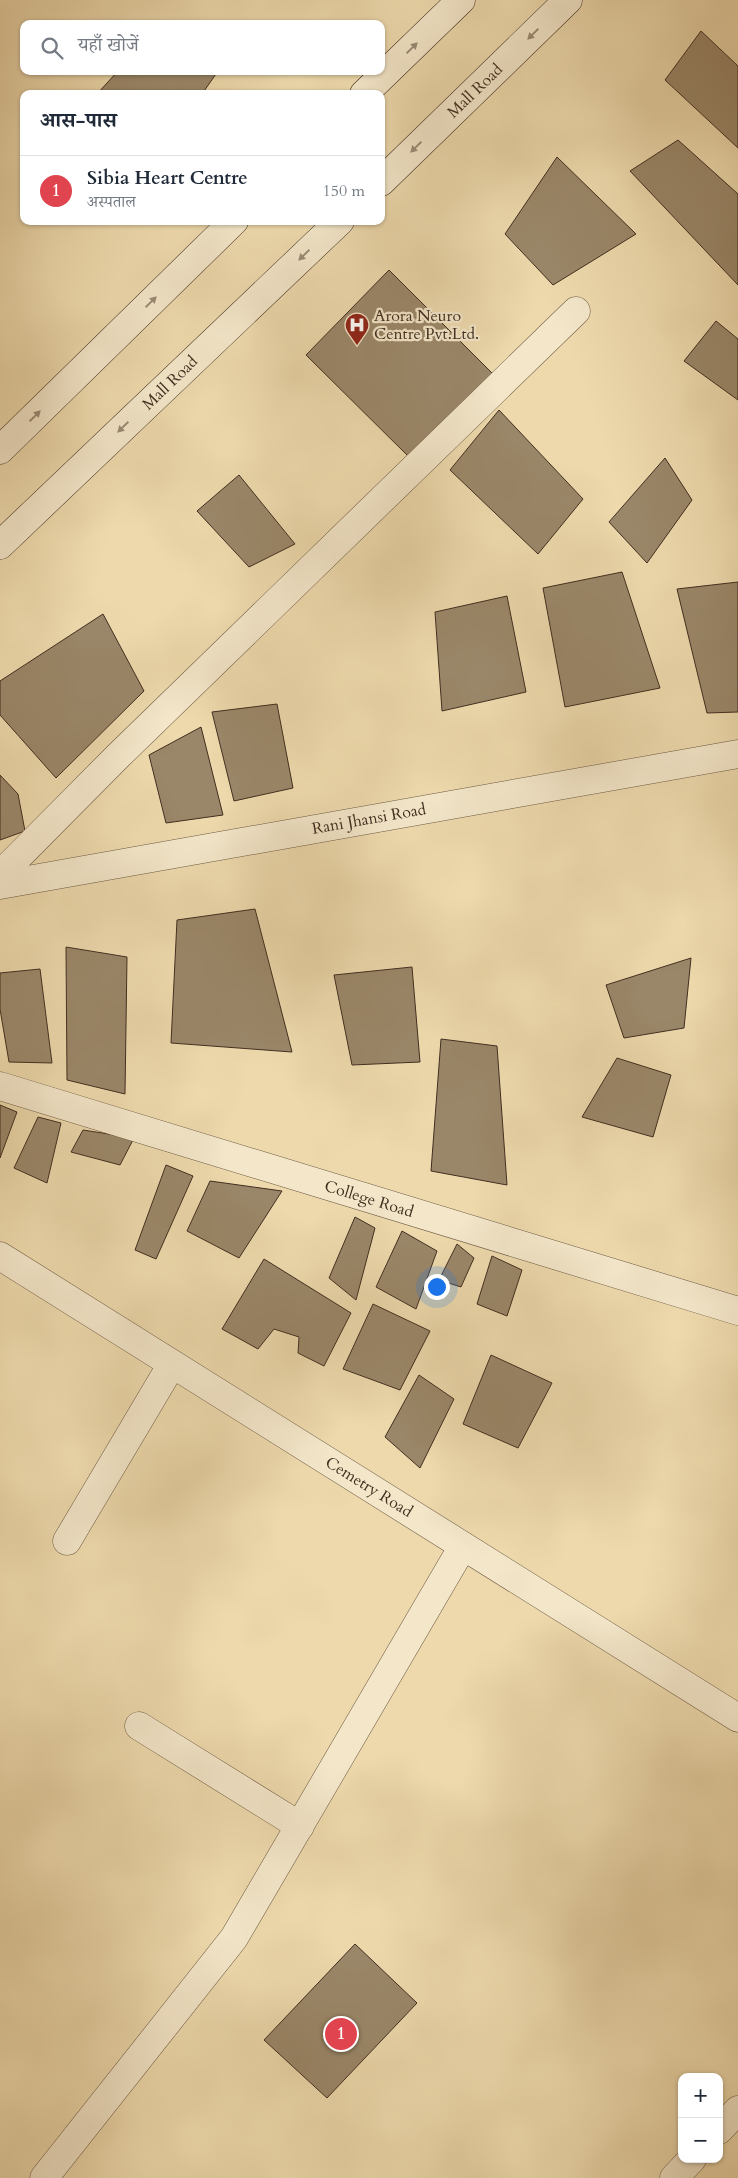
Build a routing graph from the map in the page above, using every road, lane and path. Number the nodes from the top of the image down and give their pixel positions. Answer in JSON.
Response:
{"nodes":[{"id":1,"x":461,"y":0,"type":"edge"},
{"id":2,"x":568,"y":0,"type":"edge"},
{"id":3,"x":385,"y":74,"type":"edge"},
{"id":4,"x":384,"y":75,"type":"edge"},
{"id":5,"x":368,"y":90,"type":"edge"},
{"id":6,"x":385,"y":178,"type":"edge"},
{"id":7,"x":230,"y":225,"type":"edge"},
{"id":8,"x":336,"y":225,"type":"edge"},
{"id":9,"x":576,"y":311,"type":"dead end"},
{"id":10,"x":0,"y":450,"type":"edge"},
{"id":11,"x":0,"y":545,"type":"edge"},
{"id":12,"x":738,"y":754,"type":"edge"},
{"id":13,"x":0,"y":875,"type":"edge"},
{"id":14,"x":0,"y":885,"type":"edge"},
{"id":15,"x":0,"y":1086,"type":"edge"},
{"id":16,"x":0,"y":1256,"type":"edge"},
{"id":17,"x":738,"y":1311,"type":"edge"},
{"id":18,"x":172,"y":1364,"type":"junction"},
{"id":19,"x":67,"y":1541,"type":"dead end"},
{"id":20,"x":463,"y":1546,"type":"junction"},
{"id":21,"x":738,"y":1718,"type":"edge"},
{"id":22,"x":140,"y":1726,"type":"dead end"},
{"id":23,"x":300,"y":1826,"type":"junction"},
{"id":24,"x":738,"y":2110,"type":"edge"},
{"id":25,"x":723,"y":2126,"type":"edge"},
{"id":26,"x":688,"y":2163,"type":"edge"},
{"id":27,"x":44,"y":2178,"type":"edge"},
{"id":28,"x":674,"y":2178,"type":"edge"}],
"edges":[{"from":3,"to":1,"type":"street","one_way":true},
{"from":2,"to":6,"type":"street","name":"Mall Road","one_way":true},
{"from":5,"to":4,"type":"street","one_way":true},
{"from":10,"to":7,"type":"street","one_way":true},
{"from":8,"to":11,"type":"street","name":"Mall Road","one_way":true},
{"from":9,"to":13,"type":"street"},
{"from":12,"to":14,"type":"street","name":"Rani Jhansi Road"},
{"from":15,"to":17,"type":"street","name":"College Road"},
{"from":16,"to":18,"type":"street","name":"Cemetry Road"},
{"from":18,"to":19,"type":"street"},
{"from":18,"to":20,"type":"street","name":"Cemetry Road"},
{"from":20,"to":21,"type":"street","name":"Cemetry Road"},
{"from":20,"to":23,"type":"street"},
{"from":22,"to":23,"type":"street"},
{"from":23,"to":27,"type":"street"},
{"from":24,"to":25,"type":"street"},
{"from":26,"to":28,"type":"street"}]}
